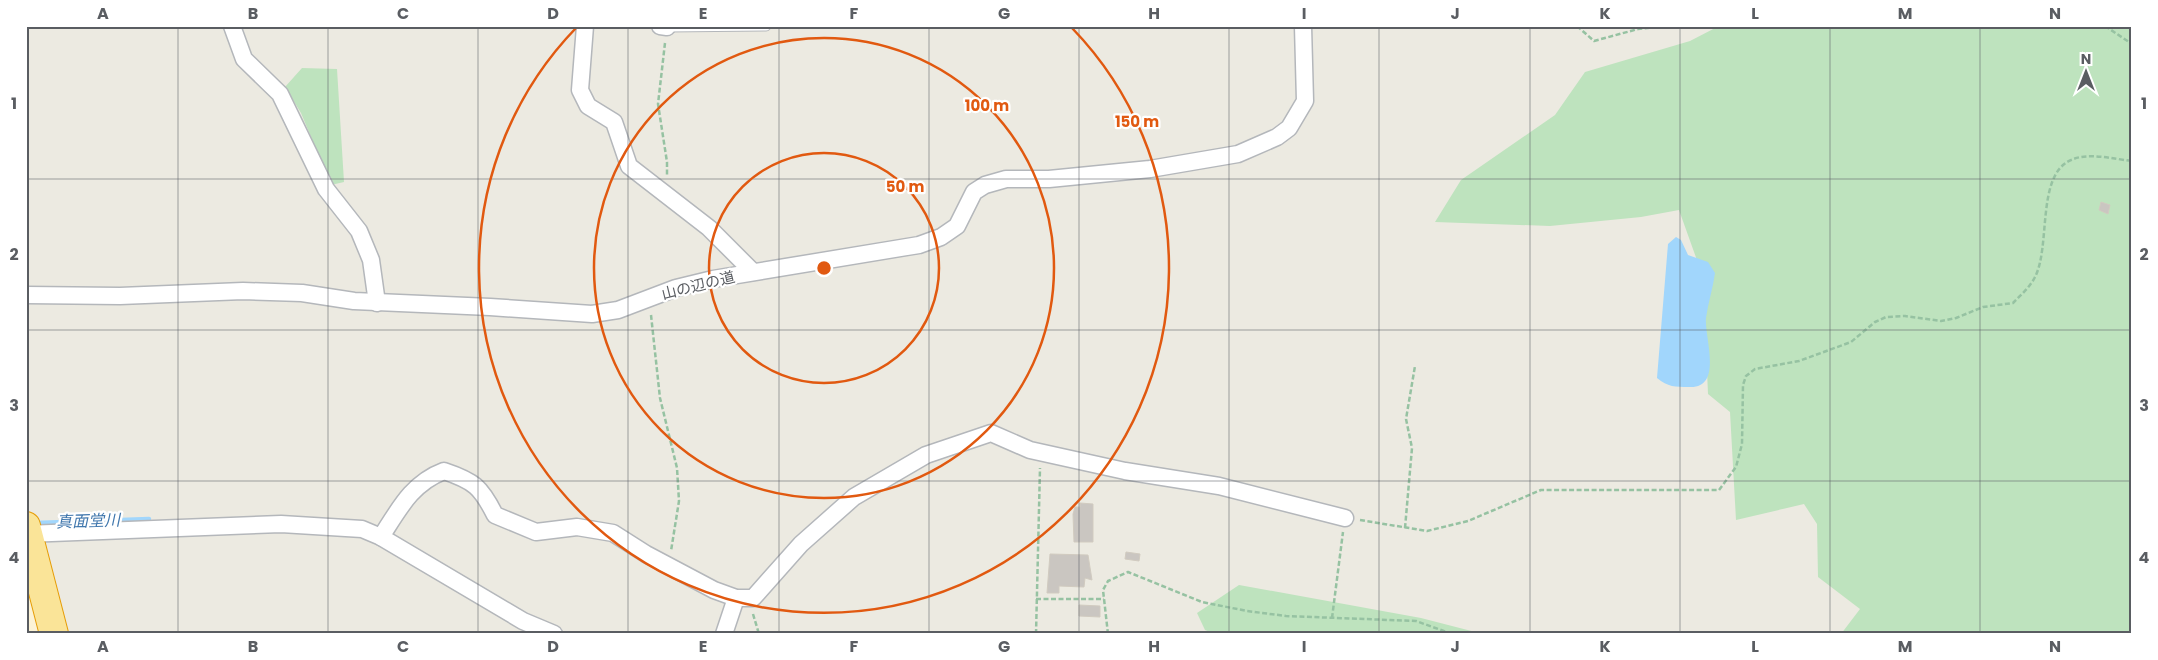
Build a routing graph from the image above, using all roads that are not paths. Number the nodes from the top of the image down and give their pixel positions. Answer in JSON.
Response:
{"nodes":[{"id":1,"x":232,"y":26,"type":"edge"},
{"id":2,"x":585,"y":26,"type":"edge"},
{"id":3,"x":660,"y":26,"type":"edge"},
{"id":4,"x":766,"y":26,"type":"edge"},
{"id":5,"x":1303,"y":26,"type":"edge"},
{"id":6,"x":667,"y":27,"type":"edge"},
{"id":7,"x":753,"y":272,"type":"junction"},
{"id":8,"x":26,"y":295,"type":"edge"},
{"id":9,"x":377,"y":302,"type":"junction"},
{"id":10,"x":1345,"y":518,"type":"road end"},
{"id":11,"x":27,"y":530,"type":"edge"},
{"id":12,"x":381,"y":536,"type":"junction"},
{"id":13,"x":736,"y":598,"type":"junction"},
{"id":14,"x":522,"y":627,"type":"edge"},
{"id":15,"x":54,"y":634,"type":"edge"},
{"id":16,"x":554,"y":634,"type":"edge"},
{"id":17,"x":724,"y":634,"type":"edge"}],
"edges":[{"from":1,"to":9,"type":"street"},
{"from":2,"to":7,"type":"street","name":"山の辺の道"},
{"from":3,"to":6,"type":"street"},
{"from":4,"to":6,"type":"lane"},
{"from":5,"to":7,"type":"street"},
{"from":7,"to":9,"type":"street","name":"山の辺の道"},
{"from":8,"to":9,"type":"street"},
{"from":10,"to":13,"type":"street"},
{"from":11,"to":12,"type":"street"},
{"from":11,"to":15,"type":"highway"},
{"from":12,"to":13,"type":"street"},
{"from":12,"to":14,"type":"street"},
{"from":13,"to":17,"type":"street"},
{"from":14,"to":16,"type":"street"}]}
